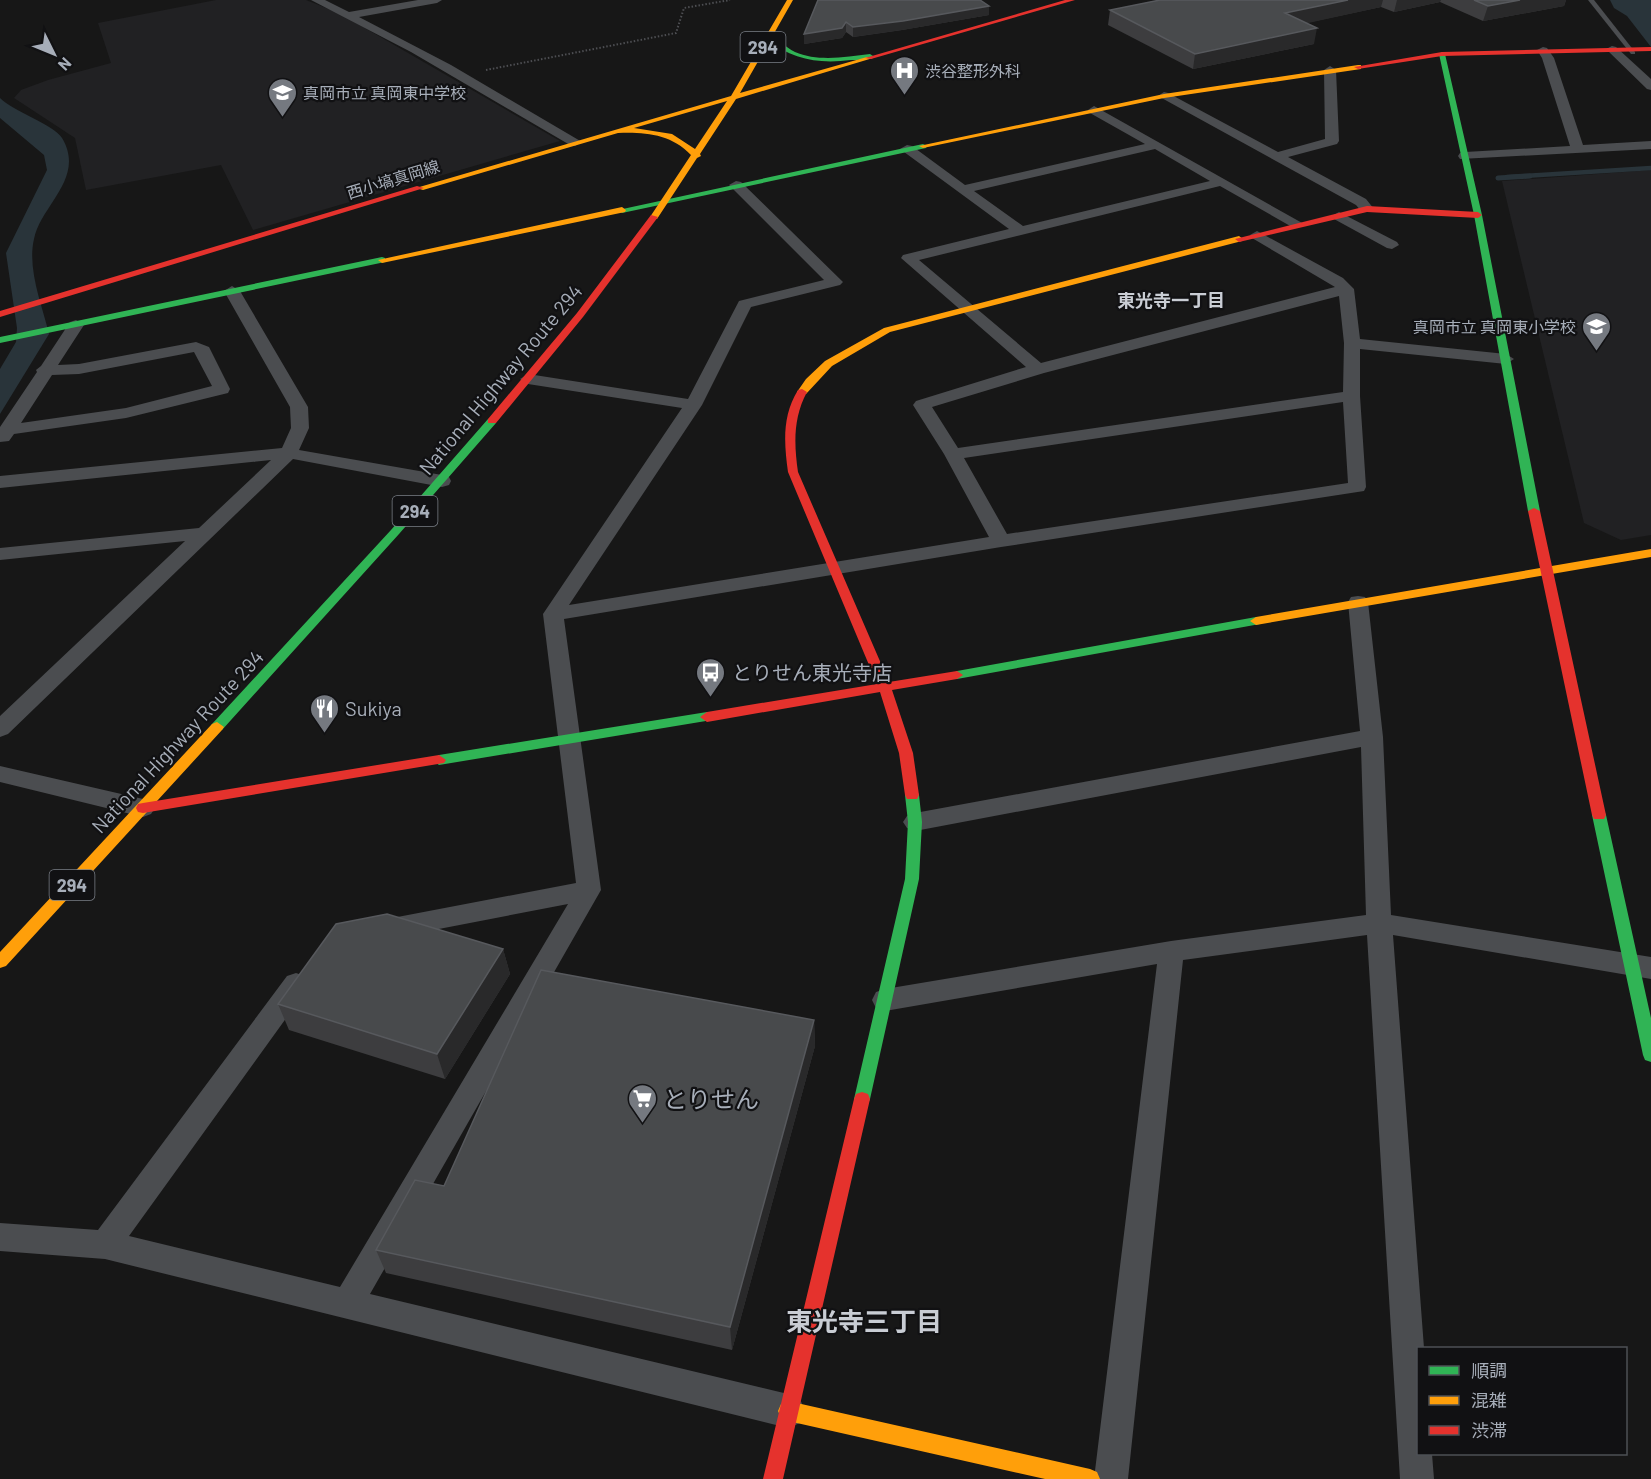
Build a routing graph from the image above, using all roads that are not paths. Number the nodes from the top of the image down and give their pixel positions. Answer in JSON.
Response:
{"nodes":[{"id":1,"x":316,"y":0,"type":"edge"},
{"id":2,"x":437,"y":0,"type":"edge"},
{"id":3,"x":790,"y":0,"type":"edge"},
{"id":4,"x":1072,"y":0,"type":"edge"},
{"id":5,"x":1591,"y":0,"type":"edge"},
{"id":6,"x":349,"y":15,"type":"junction"},
{"id":7,"x":769,"y":38,"type":"junction"},
{"id":8,"x":1612,"y":49,"type":"junction"},
{"id":9,"x":1543,"y":50,"type":"junction"},
{"id":10,"x":1638,"y":50,"type":"edge"},
{"id":11,"x":1442,"y":54,"type":"junction"},
{"id":12,"x":870,"y":56,"type":"junction"},
{"id":13,"x":1330,"y":70,"type":"junction"},
{"id":14,"x":1651,"y":86,"type":"edge"},
{"id":15,"x":737,"y":95,"type":"junction"},
{"id":16,"x":1164,"y":96,"type":"junction"},
{"id":17,"x":1094,"y":110,"type":"junction"},
{"id":18,"x":613,"y":131,"type":"junction"},
{"id":19,"x":575,"y":142,"type":"junction"},
{"id":20,"x":1157,"y":145,"type":"junction"},
{"id":21,"x":1651,"y":145,"type":"edge"},
{"id":22,"x":907,"y":149,"type":"junction"},
{"id":23,"x":1578,"y":150,"type":"junction"},
{"id":24,"x":697,"y":156,"type":"junction"},
{"id":25,"x":1277,"y":156,"type":"junction"},
{"id":26,"x":1465,"y":156,"type":"junction"},
{"id":27,"x":1221,"y":182,"type":"junction"},
{"id":28,"x":736,"y":185,"type":"junction"},
{"id":29,"x":964,"y":189,"type":"junction"},
{"id":30,"x":668,"y":199,"type":"junction"},
{"id":31,"x":1367,"y":209,"type":"junction"},
{"id":32,"x":1339,"y":216,"type":"junction"},
{"id":33,"x":1478,"y":216,"type":"junction"},
{"id":34,"x":1297,"y":224,"type":"junction"},
{"id":35,"x":1020,"y":230,"type":"junction"},
{"id":36,"x":1257,"y":235,"type":"junction"},
{"id":37,"x":1392,"y":245,"type":"dead end"},
{"id":38,"x":1346,"y":289,"type":"junction"},
{"id":39,"x":232,"y":291,"type":"junction"},
{"id":40,"x":968,"y":308,"type":"junction"},
{"id":41,"x":0,"y":314,"type":"edge"},
{"id":42,"x":76,"y":325,"type":"junction"},
{"id":43,"x":0,"y":340,"type":"edge"},
{"id":44,"x":1352,"y":343,"type":"junction"},
{"id":45,"x":1506,"y":359,"type":"junction"},
{"id":46,"x":1038,"y":369,"type":"junction"},
{"id":47,"x":44,"y":370,"type":"junction"},
{"id":48,"x":528,"y":379,"type":"junction"},
{"id":49,"x":1351,"y":396,"type":"junction"},
{"id":50,"x":693,"y":405,"type":"junction"},
{"id":51,"x":4,"y":435,"type":"edge"},
{"id":52,"x":289,"y":453,"type":"junction"},
{"id":53,"x":953,"y":454,"type":"junction"},
{"id":54,"x":442,"y":481,"type":"junction"},
{"id":55,"x":0,"y":482,"type":"edge"},
{"id":56,"x":208,"y":533,"type":"junction"},
{"id":57,"x":1000,"y":541,"type":"junction"},
{"id":58,"x":1651,"y":553,"type":"edge"},
{"id":59,"x":0,"y":554,"type":"edge"},
{"id":60,"x":834,"y":569,"type":"junction"},
{"id":61,"x":1546,"y":572,"type":"junction"},
{"id":62,"x":1358,"y":602,"type":"junction"},
{"id":63,"x":553,"y":614,"type":"junction"},
{"id":64,"x":885,"y":688,"type":"junction"},
{"id":65,"x":0,"y":729,"type":"edge"},
{"id":66,"x":1372,"y":737,"type":"junction"},
{"id":67,"x":569,"y":739,"type":"junction"},
{"id":68,"x":0,"y":774,"type":"edge"},
{"id":69,"x":143,"y":808,"type":"junction"},
{"id":70,"x":915,"y":822,"type":"junction"},
{"id":71,"x":589,"y":890,"type":"junction"},
{"id":72,"x":1379,"y":923,"type":"junction"},
{"id":73,"x":362,"y":934,"type":"edge"},
{"id":74,"x":1170,"y":951,"type":"junction"},
{"id":75,"x":314,"y":959,"type":"edge"},
{"id":76,"x":0,"y":962,"type":"edge"},
{"id":77,"x":1642,"y":966,"type":"edge"},
{"id":78,"x":885,"y":1000,"type":"junction"},
{"id":79,"x":1651,"y":1054,"type":"edge"},
{"id":80,"x":0,"y":1237,"type":"edge"},
{"id":81,"x":105,"y":1245,"type":"junction"},
{"id":82,"x":347,"y":1304,"type":"junction"},
{"id":83,"x":788,"y":1411,"type":"junction"},
{"id":84,"x":772,"y":1479,"type":"edge"},
{"id":85,"x":1090,"y":1479,"type":"edge"},
{"id":86,"x":1111,"y":1479,"type":"edge"},
{"id":87,"x":1417,"y":1479,"type":"edge"}],
"edges":[{"from":1,"to":6,"type":"street"},
{"from":2,"to":6,"type":"street"},
{"from":3,"to":7,"type":"main road","name":"National Highway Route 294","number":"294"},
{"from":4,"to":12,"type":"main road"},
{"from":5,"to":10,"type":"lane"},
{"from":6,"to":19,"type":"street"},
{"from":7,"to":12,"type":"main road"},
{"from":7,"to":15,"type":"main road","name":"National Highway Route 294","number":"294"},
{"from":8,"to":9,"type":"main road"},
{"from":8,"to":10,"type":"main road"},
{"from":8,"to":14,"type":"street"},
{"from":9,"to":11,"type":"main road"},
{"from":9,"to":23,"type":"street"},
{"from":11,"to":13,"type":"main road"},
{"from":11,"to":26,"type":"main road"},
{"from":12,"to":15,"type":"main road","name":"西小塙真岡線"},
{"from":13,"to":16,"type":"main road"},
{"from":13,"to":25,"type":"street"},
{"from":15,"to":18,"type":"main road","name":"西小塙真岡線"},
{"from":15,"to":24,"type":"main road","name":"National Highway Route 294","number":"294"},
{"from":16,"to":17,"type":"main road"},
{"from":16,"to":25,"type":"street"},
{"from":17,"to":20,"type":"street"},
{"from":17,"to":22,"type":"main road"},
{"from":18,"to":19,"type":"main road","name":"西小塙真岡線"},
{"from":18,"to":24,"type":"main road"},
{"from":19,"to":41,"type":"main road","name":"西小塙真岡線"},
{"from":20,"to":27,"type":"street"},
{"from":20,"to":29,"type":"street"},
{"from":21,"to":23,"type":"street"},
{"from":22,"to":28,"type":"main road"},
{"from":22,"to":29,"type":"street"},
{"from":23,"to":26,"type":"street"},
{"from":24,"to":30,"type":"main road","name":"National Highway Route 294","number":"294"},
{"from":25,"to":31,"type":"street"},
{"from":26,"to":33,"type":"main road"},
{"from":27,"to":34,"type":"street"},
{"from":27,"to":35,"type":"street"},
{"from":28,"to":30,"type":"main road"},
{"from":28,"to":50,"type":"street"},
{"from":29,"to":35,"type":"street"},
{"from":30,"to":39,"type":"main road"},
{"from":30,"to":48,"type":"main road","name":"National Highway Route 294","number":"294"},
{"from":31,"to":32,"type":"main road"},
{"from":31,"to":33,"type":"main road"},
{"from":32,"to":34,"type":"main road"},
{"from":32,"to":37,"type":"street"},
{"from":33,"to":45,"type":"main road"},
{"from":34,"to":36,"type":"main road"},
{"from":35,"to":40,"type":"street"},
{"from":36,"to":38,"type":"street"},
{"from":36,"to":40,"type":"main road"},
{"from":38,"to":44,"type":"street"},
{"from":38,"to":46,"type":"street"},
{"from":39,"to":42,"type":"main road"},
{"from":39,"to":52,"type":"street"},
{"from":40,"to":46,"type":"street"},
{"from":40,"to":60,"type":"main road"},
{"from":42,"to":43,"type":"main road"},
{"from":42,"to":47,"type":"street"},
{"from":44,"to":45,"type":"street"},
{"from":44,"to":49,"type":"street"},
{"from":45,"to":61,"type":"main road"},
{"from":46,"to":53,"type":"street"},
{"from":47,"to":51,"type":"street"},
{"from":47,"to":51,"type":"street"},
{"from":48,"to":50,"type":"street"},
{"from":48,"to":54,"type":"main road","name":"National Highway Route 294","number":"294"},
{"from":49,"to":53,"type":"street"},
{"from":49,"to":57,"type":"street"},
{"from":50,"to":63,"type":"street"},
{"from":52,"to":54,"type":"street"},
{"from":52,"to":55,"type":"street"},
{"from":52,"to":56,"type":"street"},
{"from":53,"to":57,"type":"street"},
{"from":54,"to":69,"type":"main road","name":"National Highway Route 294","number":"294"},
{"from":56,"to":59,"type":"street"},
{"from":56,"to":65,"type":"street"},
{"from":57,"to":60,"type":"street"},
{"from":58,"to":61,"type":"main road"},
{"from":60,"to":63,"type":"street"},
{"from":60,"to":64,"type":"main road"},
{"from":61,"to":62,"type":"main road"},
{"from":61,"to":77,"type":"main road"},
{"from":62,"to":64,"type":"main road"},
{"from":62,"to":66,"type":"street"},
{"from":63,"to":67,"type":"street"},
{"from":64,"to":67,"type":"main road"},
{"from":64,"to":70,"type":"main road"},
{"from":66,"to":70,"type":"street"},
{"from":66,"to":72,"type":"street"},
{"from":67,"to":69,"type":"main road"},
{"from":67,"to":71,"type":"street"},
{"from":68,"to":69,"type":"street"},
{"from":69,"to":76,"type":"main road","name":"National Highway Route 294","number":"294"},
{"from":70,"to":78,"type":"main road"},
{"from":71,"to":73,"type":"street"},
{"from":71,"to":82,"type":"street"},
{"from":72,"to":74,"type":"street"},
{"from":72,"to":77,"type":"street"},
{"from":72,"to":87,"type":"street"},
{"from":74,"to":78,"type":"street"},
{"from":74,"to":86,"type":"street"},
{"from":75,"to":81,"type":"street"},
{"from":77,"to":79,"type":"main road"},
{"from":78,"to":83,"type":"main road"},
{"from":80,"to":81,"type":"street"},
{"from":81,"to":82,"type":"street"},
{"from":82,"to":83,"type":"street"},
{"from":83,"to":84,"type":"main road"},
{"from":83,"to":85,"type":"main road"}]}
